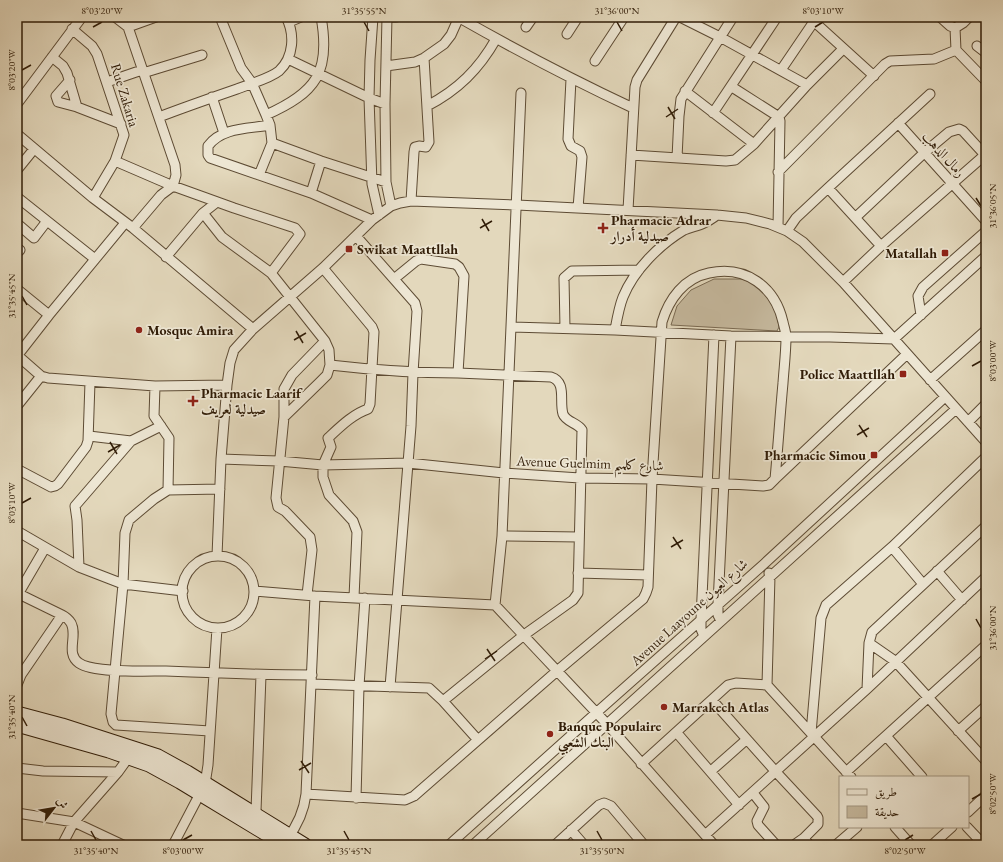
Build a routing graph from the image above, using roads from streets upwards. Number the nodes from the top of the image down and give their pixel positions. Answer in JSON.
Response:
{"nodes":[{"id":1,"x":82,"y":17,"type":"edge"},
{"id":2,"x":115,"y":17,"type":"edge"},
{"id":3,"x":156,"y":17,"type":"edge"},
{"id":4,"x":220,"y":17,"type":"edge"},
{"id":5,"x":301,"y":17,"type":"edge"},
{"id":6,"x":321,"y":17,"type":"edge"},
{"id":7,"x":374,"y":17,"type":"edge"},
{"id":8,"x":387,"y":17,"type":"edge"},
{"id":9,"x":396,"y":17,"type":"edge"},
{"id":10,"x":459,"y":17,"type":"edge"},
{"id":11,"x":533,"y":17,"type":"edge"},
{"id":12,"x":578,"y":17,"type":"edge"},
{"id":13,"x":624,"y":17,"type":"edge"},
{"id":14,"x":676,"y":17,"type":"edge"},
{"id":15,"x":680,"y":17,"type":"edge"},
{"id":16,"x":733,"y":17,"type":"edge"},
{"id":17,"x":777,"y":17,"type":"edge"},
{"id":18,"x":940,"y":17,"type":"edge"},
{"id":19,"x":969,"y":17,"type":"edge"},
{"id":20,"x":813,"y":18,"type":"edge"},
{"id":21,"x":287,"y":20,"type":"edge"},
{"id":22,"x":128,"y":27,"type":"junction"},
{"id":23,"x":526,"y":27,"type":"dead end"},
{"id":24,"x":955,"y":28,"type":"junction"},
{"id":25,"x":72,"y":29,"type":"junction"},
{"id":26,"x":567,"y":34,"type":"dead end"},
{"id":27,"x":720,"y":37,"type":"junction"},
{"id":28,"x":496,"y":39,"type":"junction"},
{"id":29,"x":977,"y":46,"type":"dead end"},
{"id":30,"x":843,"y":49,"type":"junction"},
{"id":31,"x":956,"y":50,"type":"junction"},
{"id":32,"x":986,"y":53,"type":"edge"},
{"id":33,"x":202,"y":55,"type":"dead end"},
{"id":34,"x":753,"y":55,"type":"junction"},
{"id":35,"x":52,"y":57,"type":"junction"},
{"id":36,"x":424,"y":58,"type":"junction"},
{"id":37,"x":288,"y":59,"type":"junction"},
{"id":38,"x":595,"y":61,"type":"dead end"},
{"id":39,"x":386,"y":66,"type":"junction"},
{"id":40,"x":781,"y":70,"type":"junction"},
{"id":41,"x":143,"y":72,"type":"junction"},
{"id":42,"x":319,"y":73,"type":"junction"},
{"id":43,"x":874,"y":76,"type":"junction"},
{"id":44,"x":571,"y":79,"type":"junction"},
{"id":45,"x":70,"y":80,"type":"junction"},
{"id":46,"x":986,"y":80,"type":"edge"},
{"id":47,"x":107,"y":82,"type":"junction"},
{"id":48,"x":252,"y":83,"type":"junction"},
{"id":49,"x":808,"y":85,"type":"junction"},
{"id":50,"x":732,"y":87,"type":"junction"},
{"id":51,"x":685,"y":91,"type":"junction"},
{"id":52,"x":521,"y":93,"type":"dead end"},
{"id":53,"x":930,"y":94,"type":"dead end"},
{"id":54,"x":212,"y":98,"type":"junction"},
{"id":55,"x":369,"y":98,"type":"junction"},
{"id":56,"x":17,"y":104,"type":"edge"},
{"id":57,"x":385,"y":104,"type":"junction"},
{"id":58,"x":427,"y":106,"type":"junction"},
{"id":59,"x":77,"y":107,"type":"junction"},
{"id":60,"x":633,"y":108,"type":"junction"},
{"id":61,"x":714,"y":113,"type":"junction"},
{"id":62,"x":266,"y":115,"type":"junction"},
{"id":63,"x":159,"y":117,"type":"junction"},
{"id":64,"x":779,"y":117,"type":"junction"},
{"id":65,"x":121,"y":124,"type":"junction"},
{"id":66,"x":898,"y":124,"type":"junction"},
{"id":67,"x":270,"y":125,"type":"junction"},
{"id":68,"x":224,"y":133,"type":"junction"},
{"id":69,"x":17,"y":134,"type":"edge"},
{"id":70,"x":272,"y":143,"type":"junction"},
{"id":71,"x":754,"y":144,"type":"junction"},
{"id":72,"x":34,"y":149,"type":"junction"},
{"id":73,"x":924,"y":153,"type":"junction"},
{"id":74,"x":985,"y":154,"type":"edge"},
{"id":75,"x":631,"y":155,"type":"junction"},
{"id":76,"x":678,"y":158,"type":"junction"},
{"id":77,"x":115,"y":160,"type":"junction"},
{"id":78,"x":321,"y":161,"type":"junction"},
{"id":79,"x":17,"y":170,"type":"edge"},
{"id":80,"x":778,"y":172,"type":"junction"},
{"id":81,"x":259,"y":175,"type":"junction"},
{"id":82,"x":371,"y":178,"type":"junction"},
{"id":83,"x":386,"y":182,"type":"junction"},
{"id":84,"x":953,"y":184,"type":"junction"},
{"id":85,"x":173,"y":186,"type":"junction"},
{"id":86,"x":828,"y":188,"type":"junction"},
{"id":87,"x":311,"y":194,"type":"junction"},
{"id":88,"x":17,"y":197,"type":"edge"},
{"id":89,"x":93,"y":198,"type":"junction"},
{"id":90,"x":411,"y":201,"type":"junction"},
{"id":91,"x":217,"y":202,"type":"junction"},
{"id":92,"x":517,"y":205,"type":"junction"},
{"id":93,"x":391,"y":206,"type":"junction"},
{"id":94,"x":578,"y":208,"type":"junction"},
{"id":95,"x":628,"y":210,"type":"junction"},
{"id":96,"x":203,"y":213,"type":"junction"},
{"id":97,"x":717,"y":215,"type":"junction"},
{"id":98,"x":856,"y":217,"type":"junction"},
{"id":99,"x":375,"y":218,"type":"junction"},
{"id":100,"x":986,"y":220,"type":"edge"},
{"id":101,"x":47,"y":221,"type":"junction"},
{"id":102,"x":129,"y":226,"type":"junction"},
{"id":103,"x":17,"y":229,"type":"edge"},
{"id":104,"x":783,"y":229,"type":"junction"},
{"id":105,"x":986,"y":231,"type":"edge"},
{"id":106,"x":356,"y":236,"type":"junction"},
{"id":107,"x":881,"y":246,"type":"junction"},
{"id":108,"x":17,"y":248,"type":"edge"},
{"id":109,"x":17,"y":253,"type":"edge"},
{"id":110,"x":986,"y":256,"type":"edge"},
{"id":111,"x":166,"y":257,"type":"junction"},
{"id":112,"x":95,"y":259,"type":"junction"},
{"id":113,"x":323,"y":268,"type":"junction"},
{"id":114,"x":639,"y":270,"type":"junction"},
{"id":115,"x":271,"y":274,"type":"junction"},
{"id":116,"x":394,"y":279,"type":"junction"},
{"id":117,"x":843,"y":282,"type":"junction"},
{"id":118,"x":17,"y":289,"type":"edge"},
{"id":119,"x":289,"y":298,"type":"junction"},
{"id":120,"x":49,"y":315,"type":"junction"},
{"id":121,"x":921,"y":315,"type":"junction"},
{"id":122,"x":512,"y":327,"type":"junction"},
{"id":123,"x":565,"y":328,"type":"junction"},
{"id":124,"x":253,"y":329,"type":"junction"},
{"id":125,"x":615,"y":330,"type":"junction"},
{"id":126,"x":660,"y":332,"type":"junction"},
{"id":127,"x":714,"y":335,"type":"junction"},
{"id":128,"x":731,"y":336,"type":"junction"},
{"id":129,"x":786,"y":336,"type":"junction"},
{"id":130,"x":984,"y":336,"type":"edge"},
{"id":131,"x":894,"y":339,"type":"junction"},
{"id":132,"x":325,"y":341,"type":"junction"},
{"id":133,"x":907,"y":354,"type":"junction"},
{"id":134,"x":17,"y":356,"type":"edge"},
{"id":135,"x":330,"y":365,"type":"junction"},
{"id":136,"x":372,"y":370,"type":"junction"},
{"id":137,"x":413,"y":373,"type":"junction"},
{"id":138,"x":458,"y":374,"type":"junction"},
{"id":139,"x":41,"y":376,"type":"junction"},
{"id":140,"x":510,"y":376,"type":"junction"},
{"id":141,"x":930,"y":380,"type":"junction"},
{"id":142,"x":90,"y":382,"type":"junction"},
{"id":143,"x":227,"y":385,"type":"junction"},
{"id":144,"x":155,"y":386,"type":"junction"},
{"id":145,"x":946,"y":397,"type":"junction"},
{"id":146,"x":986,"y":404,"type":"edge"},
{"id":147,"x":17,"y":406,"type":"edge"},
{"id":148,"x":956,"y":409,"type":"junction"},
{"id":149,"x":284,"y":416,"type":"junction"},
{"id":150,"x":968,"y":422,"type":"junction"},
{"id":151,"x":161,"y":426,"type":"junction"},
{"id":152,"x":88,"y":436,"type":"junction"},
{"id":153,"x":131,"y":441,"type":"junction"},
{"id":154,"x":986,"y":442,"type":"edge"},
{"id":155,"x":986,"y":457,"type":"edge"},
{"id":156,"x":221,"y":459,"type":"junction"},
{"id":157,"x":280,"y":461,"type":"junction"},
{"id":158,"x":408,"y":463,"type":"junction"},
{"id":159,"x":323,"y":465,"type":"junction"},
{"id":160,"x":17,"y":469,"type":"edge"},
{"id":161,"x":504,"y":474,"type":"junction"},
{"id":162,"x":580,"y":478,"type":"junction"},
{"id":163,"x":652,"y":479,"type":"junction"},
{"id":164,"x":775,"y":479,"type":"junction"},
{"id":165,"x":707,"y":483,"type":"junction"},
{"id":166,"x":724,"y":484,"type":"junction"},
{"id":167,"x":220,"y":489,"type":"junction"},
{"id":168,"x":168,"y":490,"type":"junction"},
{"id":169,"x":986,"y":526,"type":"edge"},
{"id":170,"x":17,"y":531,"type":"edge"},
{"id":171,"x":502,"y":536,"type":"junction"},
{"id":172,"x":579,"y":537,"type":"junction"},
{"id":173,"x":892,"y":547,"type":"junction"},
{"id":174,"x":45,"y":548,"type":"junction"},
{"id":175,"x":217,"y":556,"type":"junction"},
{"id":176,"x":764,"y":564,"type":"junction"},
{"id":177,"x":79,"y":567,"type":"junction"},
{"id":178,"x":937,"y":572,"type":"junction"},
{"id":179,"x":578,"y":573,"type":"junction"},
{"id":180,"x":648,"y":575,"type":"junction"},
{"id":181,"x":770,"y":576,"type":"junction"},
{"id":182,"x":986,"y":577,"type":"edge"},
{"id":183,"x":123,"y":584,"type":"junction"},
{"id":184,"x":922,"y":584,"type":"junction"},
{"id":185,"x":254,"y":591,"type":"junction"},
{"id":186,"x":183,"y":592,"type":"junction"},
{"id":187,"x":17,"y":594,"type":"edge"},
{"id":188,"x":311,"y":595,"type":"junction"},
{"id":189,"x":354,"y":597,"type":"junction"},
{"id":190,"x":365,"y":598,"type":"junction"},
{"id":191,"x":398,"y":600,"type":"junction"},
{"id":192,"x":962,"y":600,"type":"junction"},
{"id":193,"x":718,"y":604,"type":"junction"},
{"id":194,"x":495,"y":605,"type":"junction"},
{"id":195,"x":62,"y":615,"type":"junction"},
{"id":196,"x":701,"y":619,"type":"junction"},
{"id":197,"x":721,"y":621,"type":"junction"},
{"id":198,"x":217,"y":628,"type":"junction"},
{"id":199,"x":524,"y":635,"type":"junction"},
{"id":200,"x":704,"y":636,"type":"junction"},
{"id":201,"x":869,"y":643,"type":"junction"},
{"id":202,"x":986,"y":645,"type":"edge"},
{"id":203,"x":895,"y":662,"type":"junction"},
{"id":204,"x":116,"y":670,"type":"junction"},
{"id":205,"x":557,"y":671,"type":"junction"},
{"id":206,"x":213,"y":673,"type":"junction"},
{"id":207,"x":261,"y":675,"type":"junction"},
{"id":208,"x":311,"y":679,"type":"junction"},
{"id":209,"x":767,"y":685,"type":"junction"},
{"id":210,"x":17,"y":686,"type":"edge"},
{"id":211,"x":359,"y":686,"type":"junction"},
{"id":212,"x":390,"y":687,"type":"junction"},
{"id":213,"x":867,"y":689,"type":"junction"},
{"id":214,"x":928,"y":697,"type":"junction"},
{"id":215,"x":712,"y":700,"type":"junction"},
{"id":216,"x":443,"y":701,"type":"junction"},
{"id":217,"x":986,"y":706,"type":"edge"},
{"id":218,"x":17,"y":713,"type":"edge"},
{"id":219,"x":596,"y":713,"type":"junction"},
{"id":220,"x":17,"y":724,"type":"edge"},
{"id":221,"x":607,"y":724,"type":"junction"},
{"id":222,"x":210,"y":731,"type":"junction"},
{"id":223,"x":958,"y":731,"type":"junction"},
{"id":224,"x":677,"y":733,"type":"junction"},
{"id":225,"x":812,"y":734,"type":"junction"},
{"id":226,"x":886,"y":736,"type":"junction"},
{"id":227,"x":478,"y":740,"type":"junction"},
{"id":228,"x":746,"y":740,"type":"junction"},
{"id":229,"x":132,"y":752,"type":"junction"},
{"id":230,"x":986,"y":761,"type":"edge"},
{"id":231,"x":641,"y":764,"type":"junction"},
{"id":232,"x":17,"y":768,"type":"edge"},
{"id":233,"x":711,"y":771,"type":"junction"},
{"id":234,"x":118,"y":772,"type":"junction"},
{"id":235,"x":776,"y":772,"type":"junction"},
{"id":236,"x":849,"y":774,"type":"edge"},
{"id":237,"x":921,"y":776,"type":"edge"},
{"id":238,"x":202,"y":789,"type":"junction"},
{"id":239,"x":753,"y":793,"type":"junction"},
{"id":240,"x":306,"y":794,"type":"junction"},
{"id":241,"x":986,"y":795,"type":"edge"},
{"id":242,"x":356,"y":798,"type":"junction"},
{"id":243,"x":739,"y":805,"type":"junction"},
{"id":244,"x":969,"y":811,"type":"edge"},
{"id":245,"x":17,"y":812,"type":"edge"},
{"id":246,"x":254,"y":814,"type":"junction"},
{"id":247,"x":74,"y":822,"type":"junction"},
{"id":248,"x":856,"y":828,"type":"edge"},
{"id":249,"x":896,"y":828,"type":"edge"},
{"id":250,"x":951,"y":828,"type":"edge"},
{"id":251,"x":968,"y":828,"type":"edge"},
{"id":252,"x":571,"y":830,"type":"junction"},
{"id":253,"x":705,"y":835,"type":"junction"},
{"id":254,"x":285,"y":842,"type":"edge"},
{"id":255,"x":807,"y":842,"type":"edge"},
{"id":256,"x":62,"y":845,"type":"edge"},
{"id":257,"x":122,"y":845,"type":"edge"},
{"id":258,"x":173,"y":845,"type":"edge"},
{"id":259,"x":305,"y":845,"type":"edge"},
{"id":260,"x":449,"y":845,"type":"edge"},
{"id":261,"x":473,"y":845,"type":"edge"},
{"id":262,"x":555,"y":845,"type":"edge"},
{"id":263,"x":584,"y":845,"type":"edge"},
{"id":264,"x":644,"y":845,"type":"edge"},
{"id":265,"x":714,"y":845,"type":"edge"},
{"id":266,"x":776,"y":845,"type":"edge"},
{"id":267,"x":794,"y":845,"type":"edge"},
{"id":268,"x":836,"y":845,"type":"edge"},
{"id":269,"x":911,"y":845,"type":"edge"},
{"id":270,"x":932,"y":845,"type":"edge"},
{"id":271,"x":984,"y":845,"type":"edge"}],
"edges":[{"from":1,"to":25,"type":"street"},
{"from":2,"to":22,"type":"street"},
{"from":3,"to":22,"type":"street"},
{"from":4,"to":48,"type":"street"},
{"from":5,"to":21,"type":"street"},
{"from":6,"to":42,"type":"street"},
{"from":7,"to":55,"type":"street"},
{"from":8,"to":9,"type":"street"},
{"from":8,"to":39,"type":"street"},
{"from":10,"to":28,"type":"street"},
{"from":10,"to":36,"type":"street"},
{"from":11,"to":23,"type":"street"},
{"from":12,"to":26,"type":"street"},
{"from":13,"to":38,"type":"street"},
{"from":14,"to":60,"type":"street"},
{"from":15,"to":27,"type":"street"},
{"from":16,"to":27,"type":"street"},
{"from":17,"to":34,"type":"street"},
{"from":18,"to":24,"type":"street"},
{"from":19,"to":24,"type":"street"},
{"from":20,"to":30,"type":"street"},
{"from":20,"to":40,"type":"street"},
{"from":21,"to":37,"type":"street"},
{"from":22,"to":41,"type":"street"},
{"from":24,"to":31,"type":"street"},
{"from":25,"to":35,"type":"street"},
{"from":25,"to":47,"type":"street","name":"Rue Zakaria"},
{"from":27,"to":34,"type":"street"},
{"from":27,"to":51,"type":"street"},
{"from":28,"to":44,"type":"street"},
{"from":28,"to":58,"type":"street"},
{"from":29,"to":32,"type":"street"},
{"from":30,"to":43,"type":"street"},
{"from":30,"to":49,"type":"street"},
{"from":31,"to":43,"type":"street"},
{"from":31,"to":46,"type":"street"},
{"from":33,"to":41,"type":"street"},
{"from":34,"to":40,"type":"street"},
{"from":34,"to":50,"type":"street"},
{"from":35,"to":45,"type":"street"},
{"from":35,"to":56,"type":"street"},
{"from":36,"to":39,"type":"street"},
{"from":36,"to":58,"type":"street"},
{"from":37,"to":42,"type":"street"},
{"from":37,"to":48,"type":"street"},
{"from":39,"to":57,"type":"street"},
{"from":40,"to":49,"type":"street"},
{"from":41,"to":47,"type":"street"},
{"from":41,"to":63,"type":"street"},
{"from":42,"to":55,"type":"street"},
{"from":42,"to":62,"type":"street"},
{"from":43,"to":80,"type":"street"},
{"from":44,"to":60,"type":"street"},
{"from":44,"to":94,"type":"street"},
{"from":45,"to":59,"type":"street"},
{"from":45,"to":59,"type":"street"},
{"from":47,"to":65,"type":"street","name":"Rue Zakaria"},
{"from":48,"to":54,"type":"street"},
{"from":48,"to":62,"type":"street"},
{"from":49,"to":64,"type":"street"},
{"from":50,"to":61,"type":"street"},
{"from":50,"to":64,"type":"street"},
{"from":51,"to":61,"type":"street"},
{"from":51,"to":76,"type":"street"},
{"from":52,"to":92,"type":"street"},
{"from":53,"to":66,"type":"street"},
{"from":54,"to":63,"type":"street"},
{"from":54,"to":68,"type":"street"},
{"from":55,"to":57,"type":"street"},
{"from":55,"to":82,"type":"street"},
{"from":57,"to":83,"type":"street"},
{"from":58,"to":90,"type":"street"},
{"from":59,"to":65,"type":"street"},
{"from":60,"to":75,"type":"street"},
{"from":61,"to":71,"type":"street"},
{"from":62,"to":67,"type":"street"},
{"from":63,"to":85,"type":"street"},
{"from":64,"to":71,"type":"street"},
{"from":64,"to":80,"type":"street"},
{"from":65,"to":77,"type":"street","name":"Rue Zakaria"},
{"from":66,"to":73,"type":"street","name":"رمال الدهب"},
{"from":66,"to":86,"type":"street"},
{"from":67,"to":68,"type":"street"},
{"from":67,"to":70,"type":"street"},
{"from":68,"to":81,"type":"street"},
{"from":69,"to":72,"type":"street"},
{"from":70,"to":78,"type":"street"},
{"from":70,"to":81,"type":"street"},
{"from":71,"to":76,"type":"street"},
{"from":72,"to":79,"type":"street"},
{"from":72,"to":89,"type":"street"},
{"from":73,"to":74,"type":"street"},
{"from":73,"to":84,"type":"street","name":"رمال الدهب"},
{"from":73,"to":98,"type":"street"},
{"from":74,"to":84,"type":"street"},
{"from":75,"to":76,"type":"street"},
{"from":75,"to":95,"type":"street"},
{"from":77,"to":85,"type":"street"},
{"from":77,"to":89,"type":"street","name":"Rue Zakaria"},
{"from":78,"to":82,"type":"street"},
{"from":78,"to":87,"type":"street"},
{"from":80,"to":104,"type":"street"},
{"from":81,"to":87,"type":"street"},
{"from":82,"to":83,"type":"street"},
{"from":82,"to":99,"type":"street"},
{"from":83,"to":93,"type":"street"},
{"from":84,"to":100,"type":"street","name":"رمال الدهب"},
{"from":84,"to":107,"type":"street"},
{"from":85,"to":91,"type":"street"},
{"from":85,"to":102,"type":"street"},
{"from":86,"to":98,"type":"street"},
{"from":86,"to":104,"type":"street"},
{"from":87,"to":99,"type":"street"},
{"from":88,"to":101,"type":"street"},
{"from":89,"to":102,"type":"street"},
{"from":90,"to":92,"type":"street"},
{"from":90,"to":93,"type":"street"},
{"from":91,"to":96,"type":"street"},
{"from":91,"to":115,"type":"street"},
{"from":92,"to":94,"type":"street"},
{"from":92,"to":122,"type":"street"},
{"from":93,"to":99,"type":"street"},
{"from":94,"to":95,"type":"street"},
{"from":95,"to":97,"type":"street"},
{"from":96,"to":111,"type":"street"},
{"from":96,"to":115,"type":"street"},
{"from":97,"to":104,"type":"street"},
{"from":97,"to":114,"type":"street"},
{"from":98,"to":107,"type":"street"},
{"from":99,"to":106,"type":"street"},
{"from":101,"to":103,"type":"street"},
{"from":101,"to":112,"type":"street"},
{"from":102,"to":111,"type":"street"},
{"from":102,"to":112,"type":"street"},
{"from":104,"to":117,"type":"street"},
{"from":105,"to":121,"type":"street"},
{"from":106,"to":113,"type":"street"},
{"from":106,"to":116,"type":"street"},
{"from":107,"to":117,"type":"street"},
{"from":108,"to":109,"type":"street"},
{"from":110,"to":121,"type":"street"},
{"from":111,"to":124,"type":"street"},
{"from":112,"to":120,"type":"street"},
{"from":113,"to":119,"type":"street"},
{"from":113,"to":136,"type":"street"},
{"from":114,"to":123,"type":"street"},
{"from":114,"to":125,"type":"street"},
{"from":115,"to":119,"type":"street"},
{"from":116,"to":137,"type":"street"},
{"from":116,"to":138,"type":"street"},
{"from":117,"to":131,"type":"street"},
{"from":118,"to":120,"type":"street"},
{"from":119,"to":124,"type":"street"},
{"from":119,"to":132,"type":"street"},
{"from":120,"to":134,"type":"street"},
{"from":121,"to":131,"type":"street"},
{"from":122,"to":123,"type":"street"},
{"from":122,"to":140,"type":"street"},
{"from":123,"to":125,"type":"street"},
{"from":124,"to":143,"type":"street"},
{"from":125,"to":126,"type":"street"},
{"from":126,"to":127,"type":"street"},
{"from":126,"to":129,"type":"street"},
{"from":126,"to":163,"type":"street"},
{"from":127,"to":128,"type":"street"},
{"from":127,"to":165,"type":"street"},
{"from":128,"to":129,"type":"street"},
{"from":128,"to":166,"type":"street"},
{"from":129,"to":131,"type":"street"},
{"from":129,"to":164,"type":"street"},
{"from":130,"to":141,"type":"street"},
{"from":131,"to":133,"type":"street"},
{"from":132,"to":135,"type":"street"},
{"from":132,"to":149,"type":"street"},
{"from":133,"to":141,"type":"street"},
{"from":133,"to":164,"type":"street","name":"Avenue Guelmim شارع كلميم"},
{"from":134,"to":139,"type":"street"},
{"from":135,"to":136,"type":"street"},
{"from":135,"to":149,"type":"street"},
{"from":136,"to":137,"type":"street"},
{"from":136,"to":159,"type":"street"},
{"from":137,"to":138,"type":"street"},
{"from":137,"to":158,"type":"street"},
{"from":138,"to":140,"type":"street"},
{"from":139,"to":142,"type":"street"},
{"from":139,"to":147,"type":"street"},
{"from":140,"to":161,"type":"street"},
{"from":140,"to":162,"type":"street"},
{"from":141,"to":145,"type":"street"},
{"from":142,"to":144,"type":"street"},
{"from":142,"to":152,"type":"street"},
{"from":143,"to":144,"type":"street"},
{"from":143,"to":156,"type":"street"},
{"from":144,"to":151,"type":"street"},
{"from":145,"to":148,"type":"street"},
{"from":145,"to":176,"type":"street","name":"Avenue Laayoune شارع العيون"},
{"from":146,"to":150,"type":"street"},
{"from":148,"to":150,"type":"street"},
{"from":148,"to":181,"type":"street","name":"Avenue Laayoune شارع العيون"},
{"from":149,"to":157,"type":"street"},
{"from":150,"to":154,"type":"street"},
{"from":151,"to":153,"type":"street"},
{"from":151,"to":168,"type":"street"},
{"from":152,"to":153,"type":"street"},
{"from":152,"to":160,"type":"street"},
{"from":153,"to":177,"type":"street"},
{"from":155,"to":173,"type":"street"},
{"from":156,"to":157,"type":"street","name":"Avenue Guelmim شارع كلميم"},
{"from":156,"to":167,"type":"street"},
{"from":157,"to":159,"type":"street","name":"Avenue Guelmim شارع كلميم"},
{"from":157,"to":188,"type":"street"},
{"from":158,"to":159,"type":"street","name":"Avenue Guelmim شارع كلميم"},
{"from":158,"to":161,"type":"street","name":"Avenue Guelmim شارع كلميم"},
{"from":158,"to":191,"type":"street"},
{"from":159,"to":189,"type":"street"},
{"from":161,"to":162,"type":"street","name":"Avenue Guelmim شارع كلميم"},
{"from":161,"to":171,"type":"street"},
{"from":162,"to":163,"type":"street","name":"Avenue Guelmim شارع كلميم"},
{"from":162,"to":172,"type":"street"},
{"from":163,"to":165,"type":"street","name":"Avenue Guelmim شارع كلميم"},
{"from":163,"to":180,"type":"street"},
{"from":164,"to":166,"type":"street","name":"Avenue Guelmim شارع كلميم"},
{"from":165,"to":166,"type":"street","name":"Avenue Guelmim شارع كلميم"},
{"from":165,"to":196,"type":"street"},
{"from":166,"to":193,"type":"street"},
{"from":167,"to":168,"type":"street"},
{"from":167,"to":175,"type":"street"},
{"from":168,"to":183,"type":"street"},
{"from":169,"to":178,"type":"street"},
{"from":170,"to":174,"type":"street"},
{"from":171,"to":172,"type":"street"},
{"from":171,"to":194,"type":"street"},
{"from":172,"to":179,"type":"street"},
{"from":173,"to":184,"type":"street"},
{"from":173,"to":225,"type":"street"},
{"from":174,"to":177,"type":"street"},
{"from":174,"to":187,"type":"street"},
{"from":175,"to":185,"type":"street"},
{"from":175,"to":186,"type":"street"},
{"from":176,"to":181,"type":"street"},
{"from":176,"to":193,"type":"street","name":"Avenue Laayoune شارع العيون"},
{"from":177,"to":183,"type":"street"},
{"from":178,"to":184,"type":"street"},
{"from":178,"to":192,"type":"street"},
{"from":179,"to":180,"type":"street"},
{"from":179,"to":199,"type":"street"},
{"from":180,"to":205,"type":"street"},
{"from":181,"to":197,"type":"street","name":"Avenue Laayoune شارع العيون"},
{"from":181,"to":209,"type":"street"},
{"from":182,"to":192,"type":"street"},
{"from":183,"to":186,"type":"street"},
{"from":183,"to":204,"type":"street"},
{"from":184,"to":201,"type":"street"},
{"from":185,"to":188,"type":"street"},
{"from":185,"to":198,"type":"street"},
{"from":186,"to":198,"type":"street"},
{"from":187,"to":195,"type":"street"},
{"from":188,"to":189,"type":"street"},
{"from":188,"to":208,"type":"street"},
{"from":189,"to":190,"type":"street"},
{"from":190,"to":191,"type":"street"},
{"from":190,"to":211,"type":"street"},
{"from":191,"to":194,"type":"street"},
{"from":191,"to":212,"type":"street"},
{"from":192,"to":203,"type":"street"},
{"from":193,"to":196,"type":"street","name":"Avenue Laayoune شارع العيون"},
{"from":193,"to":197,"type":"street"},
{"from":194,"to":199,"type":"street"},
{"from":195,"to":204,"type":"street"},
{"from":195,"to":210,"type":"street"},
{"from":196,"to":200,"type":"street"},
{"from":196,"to":219,"type":"street","name":"Avenue Laayoune شارع العيون"},
{"from":197,"to":200,"type":"street","name":"Avenue Laayoune شارع العيون"},
{"from":198,"to":206,"type":"street"},
{"from":199,"to":205,"type":"street"},
{"from":199,"to":216,"type":"street"},
{"from":200,"to":221,"type":"street","name":"Avenue Laayoune شارع العيون"},
{"from":201,"to":203,"type":"street"},
{"from":201,"to":213,"type":"street"},
{"from":202,"to":214,"type":"street"},
{"from":203,"to":213,"type":"street"},
{"from":203,"to":214,"type":"street"},
{"from":204,"to":206,"type":"street"},
{"from":204,"to":222,"type":"street"},
{"from":205,"to":219,"type":"street"},
{"from":205,"to":227,"type":"street"},
{"from":206,"to":207,"type":"street"},
{"from":206,"to":222,"type":"street"},
{"from":207,"to":208,"type":"street"},
{"from":207,"to":246,"type":"street"},
{"from":208,"to":211,"type":"street"},
{"from":208,"to":240,"type":"street"},
{"from":209,"to":215,"type":"street"},
{"from":209,"to":225,"type":"street"},
{"from":211,"to":212,"type":"street"},
{"from":211,"to":242,"type":"street"},
{"from":212,"to":216,"type":"street"},
{"from":213,"to":225,"type":"street"},
{"from":214,"to":223,"type":"street"},
{"from":214,"to":226,"type":"street"},
{"from":215,"to":224,"type":"street"},
{"from":215,"to":228,"type":"street"},
{"from":216,"to":227,"type":"street"},
{"from":217,"to":223,"type":"street"},
{"from":218,"to":229,"type":"street"},
{"from":219,"to":221,"type":"street"},
{"from":219,"to":260,"type":"street","name":"Avenue Laayoune شارع العيون"},
{"from":220,"to":229,"type":"street"},
{"from":221,"to":231,"type":"street"},
{"from":221,"to":261,"type":"street","name":"Avenue Laayoune شارع العيون"},
{"from":222,"to":238,"type":"street"},
{"from":223,"to":230,"type":"street"},
{"from":224,"to":231,"type":"street"},
{"from":224,"to":233,"type":"street"},
{"from":225,"to":235,"type":"street"},
{"from":225,"to":236,"type":"street"},
{"from":226,"to":236,"type":"street"},
{"from":226,"to":237,"type":"street"},
{"from":227,"to":242,"type":"street"},
{"from":228,"to":233,"type":"street"},
{"from":228,"to":235,"type":"street"},
{"from":229,"to":234,"type":"street"},
{"from":229,"to":238,"type":"street"},
{"from":231,"to":253,"type":"street"},
{"from":232,"to":234,"type":"street"},
{"from":233,"to":243,"type":"street"},
{"from":234,"to":247,"type":"street"},
{"from":235,"to":239,"type":"street"},
{"from":235,"to":255,"type":"street"},
{"from":238,"to":246,"type":"street"},
{"from":238,"to":254,"type":"street"},
{"from":238,"to":258,"type":"street"},
{"from":239,"to":243,"type":"street"},
{"from":239,"to":266,"type":"street"},
{"from":240,"to":242,"type":"street"},
{"from":240,"to":254,"type":"street"},
{"from":241,"to":244,"type":"street"},
{"from":243,"to":253,"type":"street"},
{"from":245,"to":247,"type":"street"},
{"from":246,"to":254,"type":"street"},
{"from":247,"to":256,"type":"street"},
{"from":247,"to":257,"type":"street"},
{"from":248,"to":268,"type":"street"},
{"from":249,"to":269,"type":"street"},
{"from":250,"to":270,"type":"street"},
{"from":251,"to":271,"type":"street"},
{"from":252,"to":262,"type":"street"},
{"from":252,"to":263,"type":"street"},
{"from":252,"to":264,"type":"street"},
{"from":253,"to":265,"type":"street"},
{"from":254,"to":259,"type":"street"},
{"from":255,"to":267,"type":"street"}]}
